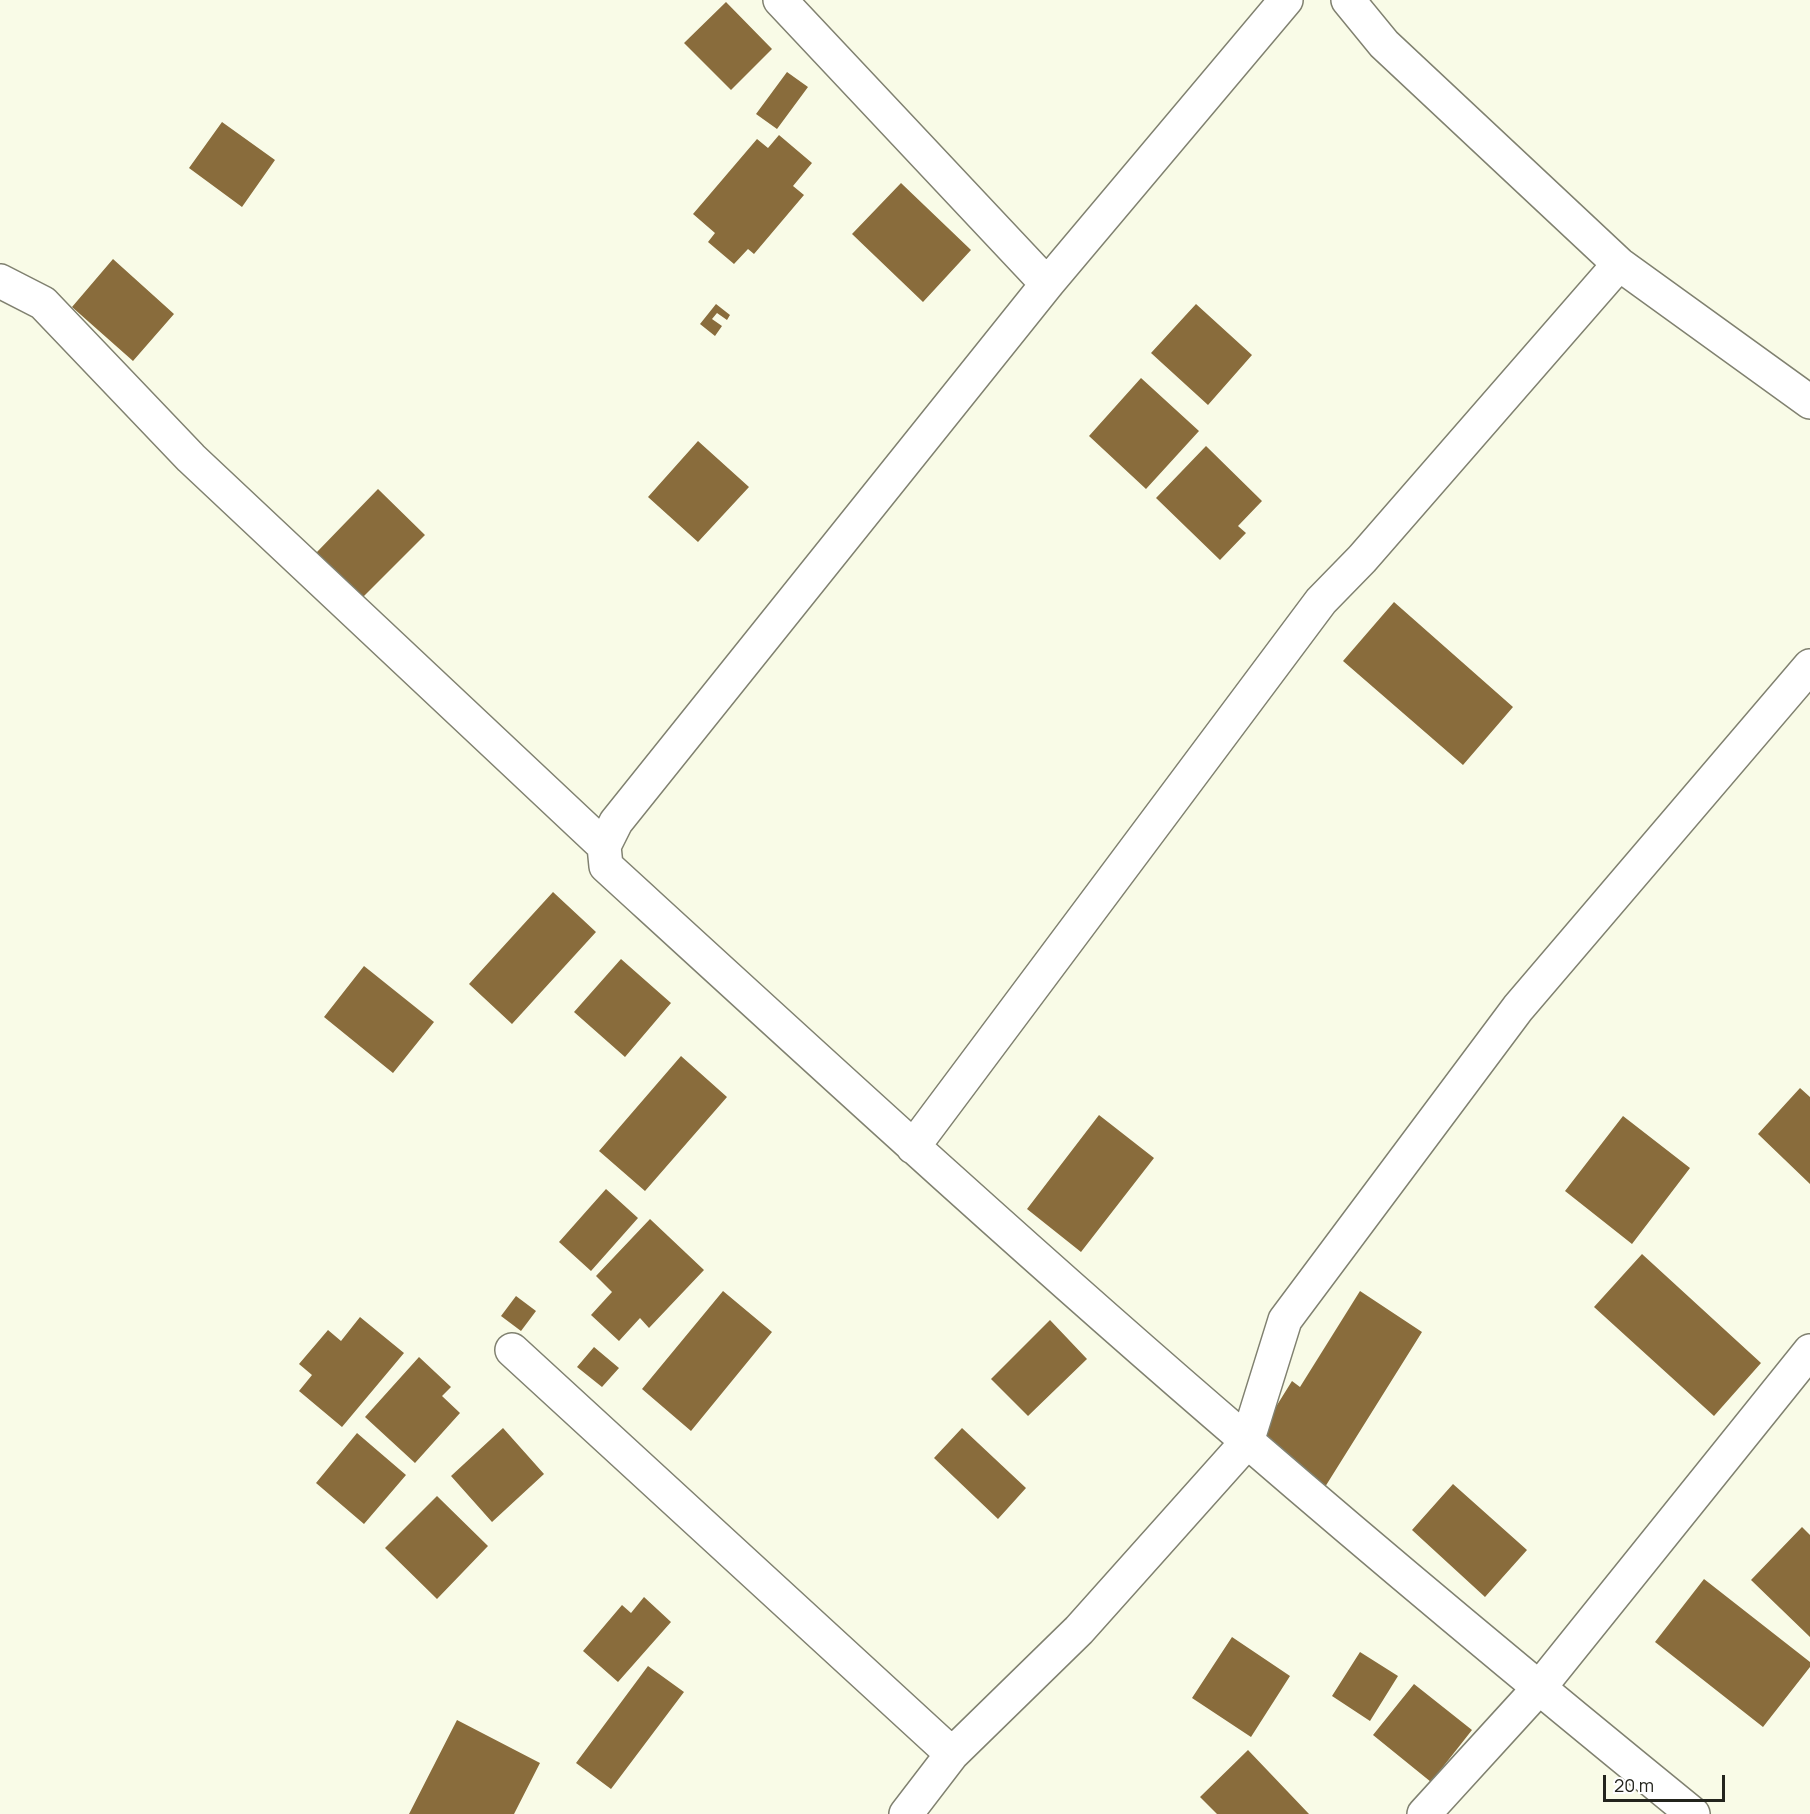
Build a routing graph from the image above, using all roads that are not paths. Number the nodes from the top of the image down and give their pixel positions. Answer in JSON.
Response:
{"nodes":[{"id":1,"x":780,"y":0,"type":"edge"},
{"id":2,"x":1286,"y":0,"type":"edge"},
{"id":3,"x":1348,"y":0,"type":"edge"},
{"id":4,"x":1619,"y":264,"type":"junction"},
{"id":5,"x":0,"y":281,"type":"edge"},
{"id":6,"x":1047,"y":284,"type":"junction"},
{"id":7,"x":1810,"y":402,"type":"edge"},
{"id":8,"x":1810,"y":666,"type":"edge"},
{"id":9,"x":604,"y":846,"type":"junction"},
{"id":10,"x":913,"y":1147,"type":"junction"},
{"id":11,"x":512,"y":1350,"type":"dead end"},
{"id":12,"x":1810,"y":1351,"type":"edge"},
{"id":13,"x":1247,"y":1442,"type":"junction"},
{"id":14,"x":1539,"y":1688,"type":"junction"},
{"id":15,"x":952,"y":1754,"type":"junction"},
{"id":16,"x":906,"y":1814,"type":"edge"},
{"id":17,"x":1424,"y":1814,"type":"edge"},
{"id":18,"x":1693,"y":1814,"type":"edge"}],
"edges":[{"from":1,"to":6,"type":"street"},
{"from":2,"to":6,"type":"street"},
{"from":3,"to":4,"type":"street"},
{"from":4,"to":7,"type":"street"},
{"from":4,"to":10,"type":"street"},
{"from":5,"to":9,"type":"street"},
{"from":6,"to":9,"type":"street"},
{"from":8,"to":13,"type":"street"},
{"from":9,"to":10,"type":"street"},
{"from":10,"to":13,"type":"street"},
{"from":11,"to":15,"type":"street"},
{"from":12,"to":14,"type":"street"},
{"from":13,"to":14,"type":"street"},
{"from":13,"to":15,"type":"street"},
{"from":14,"to":17,"type":"street"},
{"from":14,"to":18,"type":"street"},
{"from":15,"to":16,"type":"street"}]}
